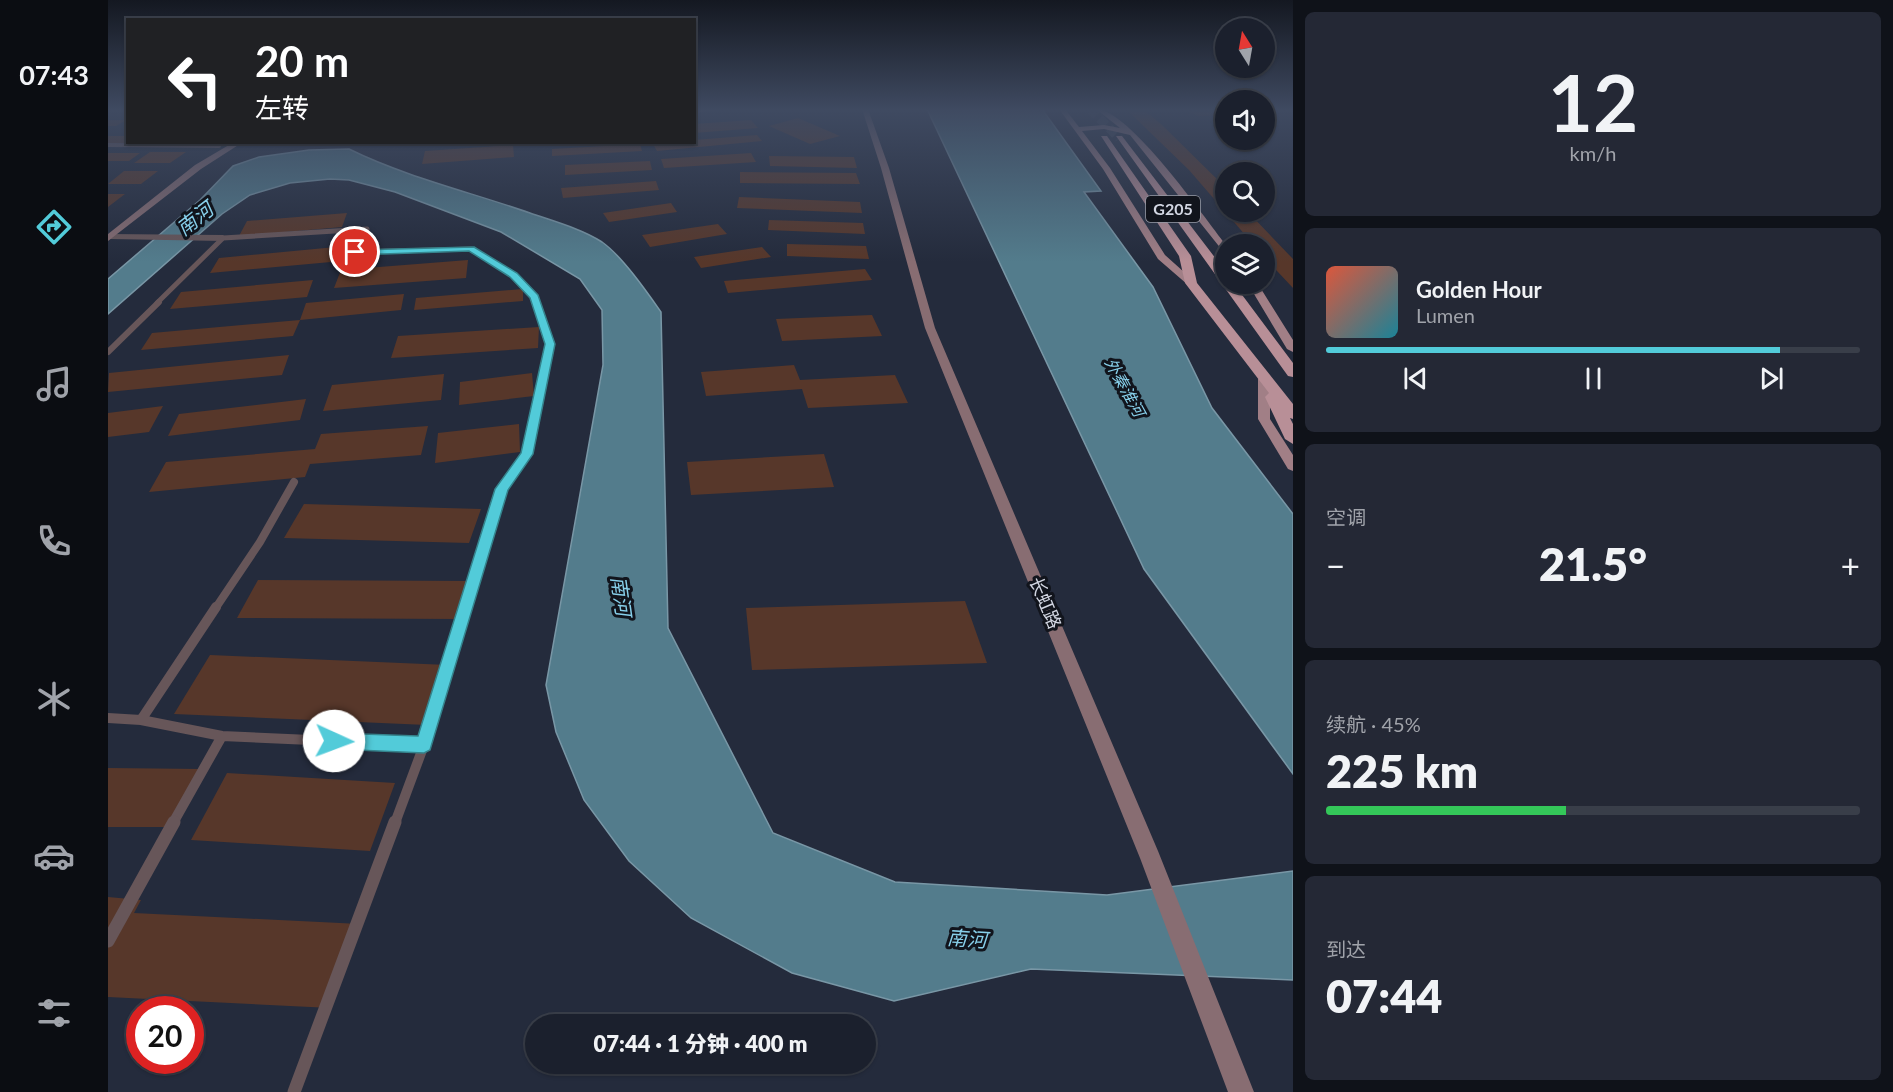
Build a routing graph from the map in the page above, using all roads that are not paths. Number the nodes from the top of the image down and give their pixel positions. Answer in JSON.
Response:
{"nodes":[{"id":1,"x":194,"y":160,"type":"edge"},
{"id":2,"x":210,"y":160,"type":"edge"},
{"id":3,"x":882,"y":160,"type":"edge"},
{"id":4,"x":1101,"y":160,"type":"edge"},
{"id":5,"x":1119,"y":160,"type":"tunnel mouth"},
{"id":6,"x":1141,"y":160,"type":"edge"},
{"id":7,"x":1155,"y":160,"type":"edge"},
{"id":8,"x":146,"y":195,"type":"dead end"},
{"id":9,"x":109,"y":237,"type":"edge"},
{"id":10,"x":223,"y":238,"type":"junction"},
{"id":11,"x":1215,"y":238,"type":"edge"},
{"id":12,"x":1215,"y":266,"type":"edge"},
{"id":13,"x":1191,"y":283,"type":"junction"},
{"id":14,"x":1235,"y":294,"type":"edge"},
{"id":15,"x":1238,"y":294,"type":"edge"},
{"id":16,"x":1259,"y":294,"type":"edge"},
{"id":17,"x":1293,"y":350,"type":"edge"},
{"id":18,"x":108,"y":352,"type":"edge"},
{"id":19,"x":1293,"y":373,"type":"edge"},
{"id":20,"x":1264,"y":379,"type":"junction"},
{"id":21,"x":1293,"y":414,"type":"edge"},
{"id":22,"x":1293,"y":439,"type":"edge"},
{"id":23,"x":1293,"y":466,"type":"edge"},
{"id":24,"x":294,"y":482,"type":"dead end"},
{"id":25,"x":108,"y":718,"type":"edge"},
{"id":26,"x":141,"y":720,"type":"junction"},
{"id":27,"x":222,"y":736,"type":"junction"},
{"id":28,"x":424,"y":745,"type":"junction"},
{"id":29,"x":108,"y":941,"type":"edge"},
{"id":30,"x":294,"y":1092,"type":"edge"},
{"id":31,"x":1242,"y":1092,"type":"edge"}],
"edges":[{"from":1,"to":8,"type":"main road"},
{"from":2,"to":9,"type":"main road"},
{"from":3,"to":31,"type":"main road","name":"长虹路"},
{"from":4,"to":13,"type":"main road"},
{"from":5,"to":13,"type":"highway","number":"G205"},
{"from":6,"to":12,"type":"highway","number":"G205"},
{"from":7,"to":11,"type":"main road"},
{"from":9,"to":10,"type":"street"},
{"from":10,"to":18,"type":"lane"},
{"from":10,"to":28,"type":"lane"},
{"from":13,"to":20,"type":"highway"},
{"from":14,"to":19,"type":"highway"},
{"from":15,"to":17,"type":"highway"},
{"from":16,"to":17,"type":"main road"},
{"from":20,"to":21,"type":"highway"},
{"from":20,"to":22,"type":"highway"},
{"from":20,"to":23,"type":"main road"},
{"from":24,"to":26,"type":"lane"},
{"from":25,"to":26,"type":"lane"},
{"from":26,"to":27,"type":"lane"},
{"from":27,"to":28,"type":"lane"},
{"from":27,"to":29,"type":"lane"},
{"from":28,"to":30,"type":"lane"}]}
